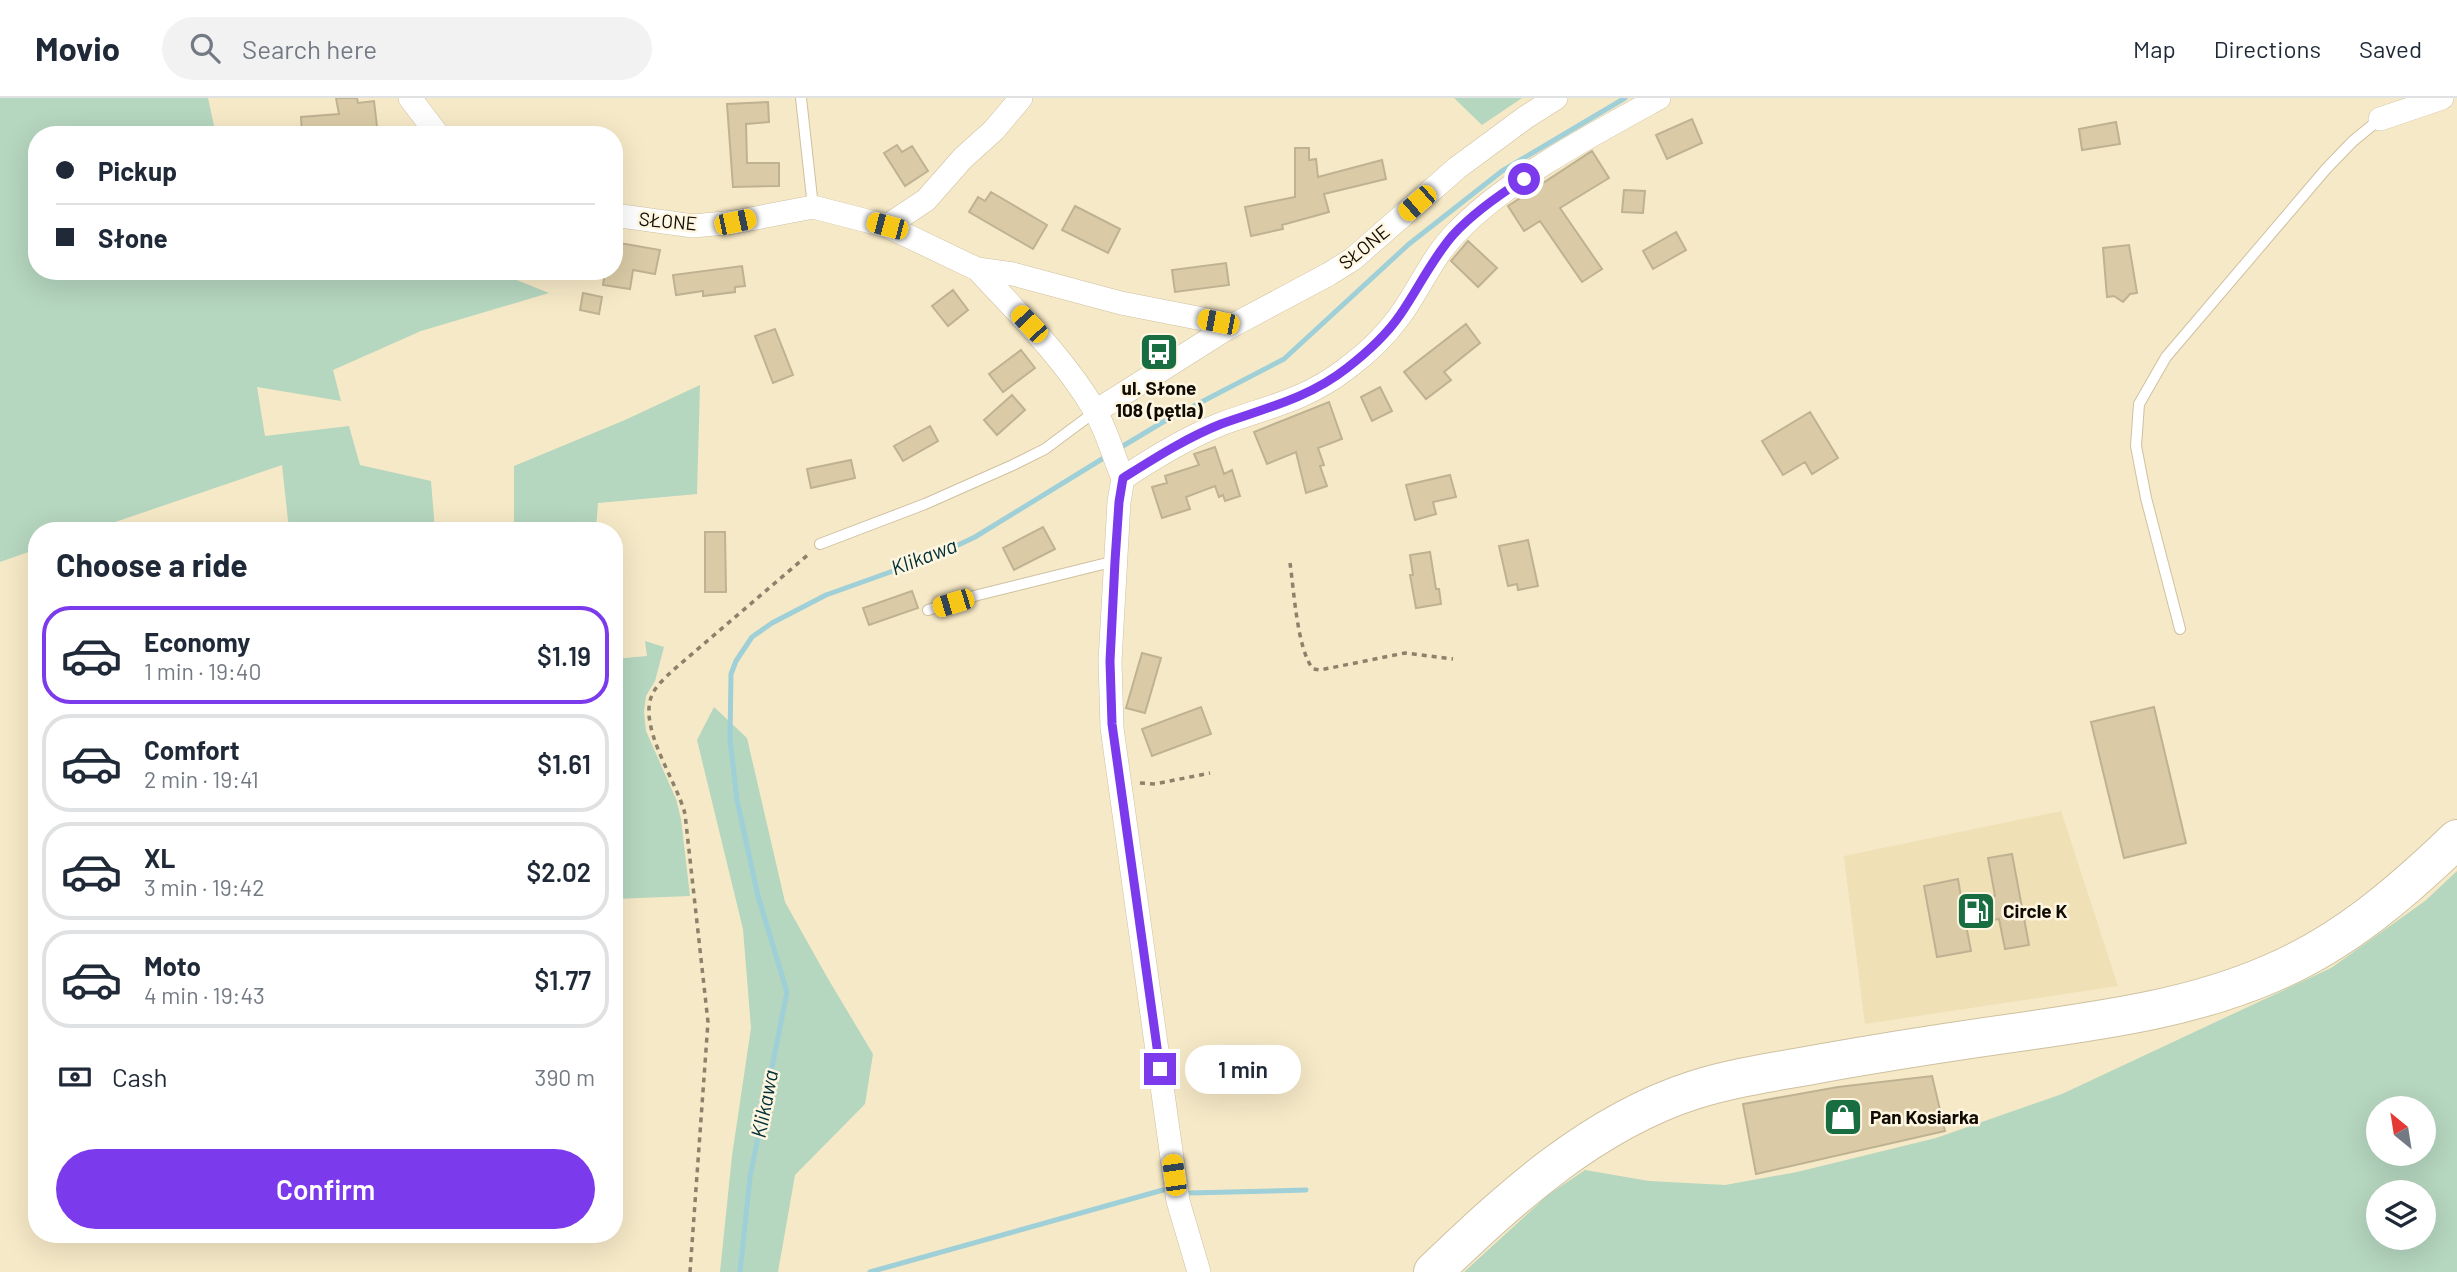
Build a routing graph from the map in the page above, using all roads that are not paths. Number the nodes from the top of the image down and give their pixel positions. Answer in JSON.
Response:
{"nodes":[{"id":1,"x":410,"y":98,"type":"edge"},
{"id":2,"x":801,"y":98,"type":"edge"},
{"id":3,"x":1021,"y":98,"type":"edge"},
{"id":4,"x":1556,"y":98,"type":"edge"},
{"id":5,"x":1659,"y":98,"type":"edge"},
{"id":6,"x":2442,"y":98,"type":"edge"},
{"id":7,"x":2380,"y":119,"type":"joint"},
{"id":8,"x":431,"y":126,"type":"edge"},
{"id":9,"x":813,"y":207,"type":"junction"},
{"id":10,"x":623,"y":216,"type":"edge"},
{"id":11,"x":887,"y":226,"type":"junction"},
{"id":12,"x":977,"y":269,"type":"junction"},
{"id":13,"x":1226,"y":329,"type":"junction"},
{"id":14,"x":1100,"y":421,"type":"junction"},
{"id":15,"x":1119,"y":470,"type":"junction"},
{"id":16,"x":820,"y":544,"type":"road end"},
{"id":17,"x":1115,"y":561,"type":"junction"},
{"id":18,"x":928,"y":610,"type":"dead end"},
{"id":19,"x":2180,"y":629,"type":"dead end"},
{"id":20,"x":2457,"y":839,"type":"edge"},
{"id":21,"x":1199,"y":1272,"type":"edge"},
{"id":22,"x":1433,"y":1272,"type":"edge"}],
"edges":[{"from":1,"to":8,"type":"street"},
{"from":2,"to":9,"type":"lane"},
{"from":3,"to":11,"type":"street"},
{"from":4,"to":13,"type":"street","name":"SŁONE"},
{"from":5,"to":15,"type":"street"},
{"from":6,"to":7,"type":"street"},
{"from":7,"to":19,"type":"lane"},
{"from":9,"to":10,"type":"street","name":"SŁONE"},
{"from":9,"to":11,"type":"street","name":"SŁONE"},
{"from":11,"to":12,"type":"street","name":"SŁONE"},
{"from":12,"to":13,"type":"street","name":"SŁONE"},
{"from":12,"to":14,"type":"street","name":"SŁONE"},
{"from":13,"to":14,"type":"street","name":"SŁONE"},
{"from":14,"to":15,"type":"street"},
{"from":14,"to":16,"type":"lane"},
{"from":15,"to":17,"type":"street"},
{"from":17,"to":18,"type":"lane"},
{"from":17,"to":21,"type":"street"},
{"from":20,"to":22,"type":"highway"}]}
